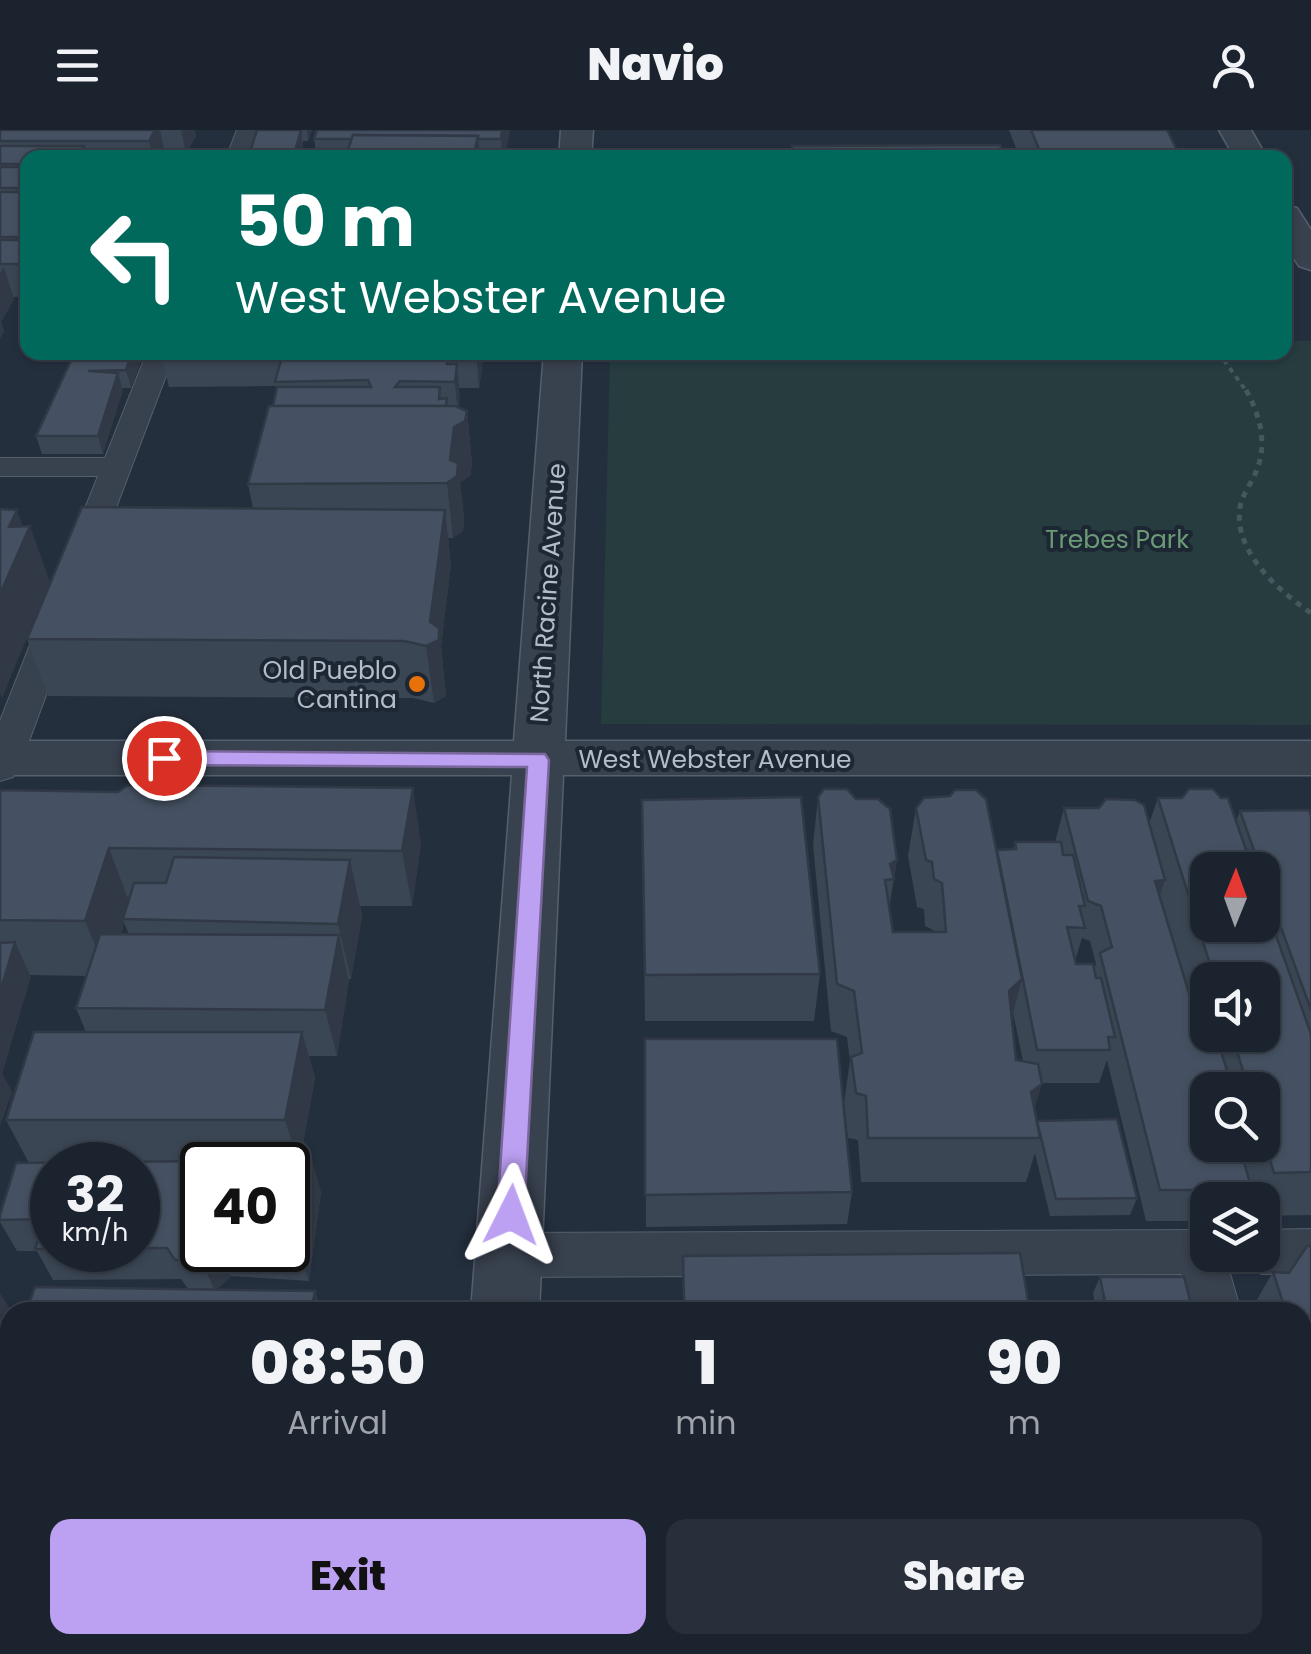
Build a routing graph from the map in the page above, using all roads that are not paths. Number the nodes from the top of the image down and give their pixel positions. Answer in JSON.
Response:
{"nodes":[{"id":1,"x":1292,"y":227,"type":"edge"},
{"id":2,"x":1311,"y":258,"type":"edge"},
{"id":3,"x":158,"y":360,"type":"edge"},
{"id":4,"x":563,"y":360,"type":"edge"},
{"id":5,"x":0,"y":467,"type":"edge"},
{"id":6,"x":116,"y":467,"type":"junction"},
{"id":7,"x":1311,"y":758,"type":"edge"},
{"id":8,"x":538,"y":760,"type":"junction"},
{"id":9,"x":1,"y":761,"type":"edge"},
{"id":10,"x":1190,"y":1252,"type":"edge"},
{"id":11,"x":1280,"y":1252,"type":"edge"},
{"id":12,"x":1311,"y":1252,"type":"edge"},
{"id":13,"x":508,"y":1255,"type":"junction"},
{"id":14,"x":1208,"y":1272,"type":"edge"},
{"id":15,"x":506,"y":1302,"type":"edge"},
{"id":16,"x":1214,"y":1302,"type":"edge"}],
"edges":[{"from":1,"to":2,"type":"street"},
{"from":3,"to":6,"type":"lane"},
{"from":4,"to":8,"type":"street","name":"North Racine Avenue"},
{"from":5,"to":6,"type":"lane"},
{"from":6,"to":9,"type":"lane"},
{"from":7,"to":8,"type":"street","name":"West Webster Avenue"},
{"from":8,"to":9,"type":"street","name":"West Webster Avenue"},
{"from":8,"to":13,"type":"street","name":"North Racine Avenue"},
{"from":10,"to":13,"type":"lane"},
{"from":11,"to":12,"type":"lane"},
{"from":13,"to":15,"type":"street","name":"North Racine Avenue"},
{"from":14,"to":16,"type":"lane"}]}
